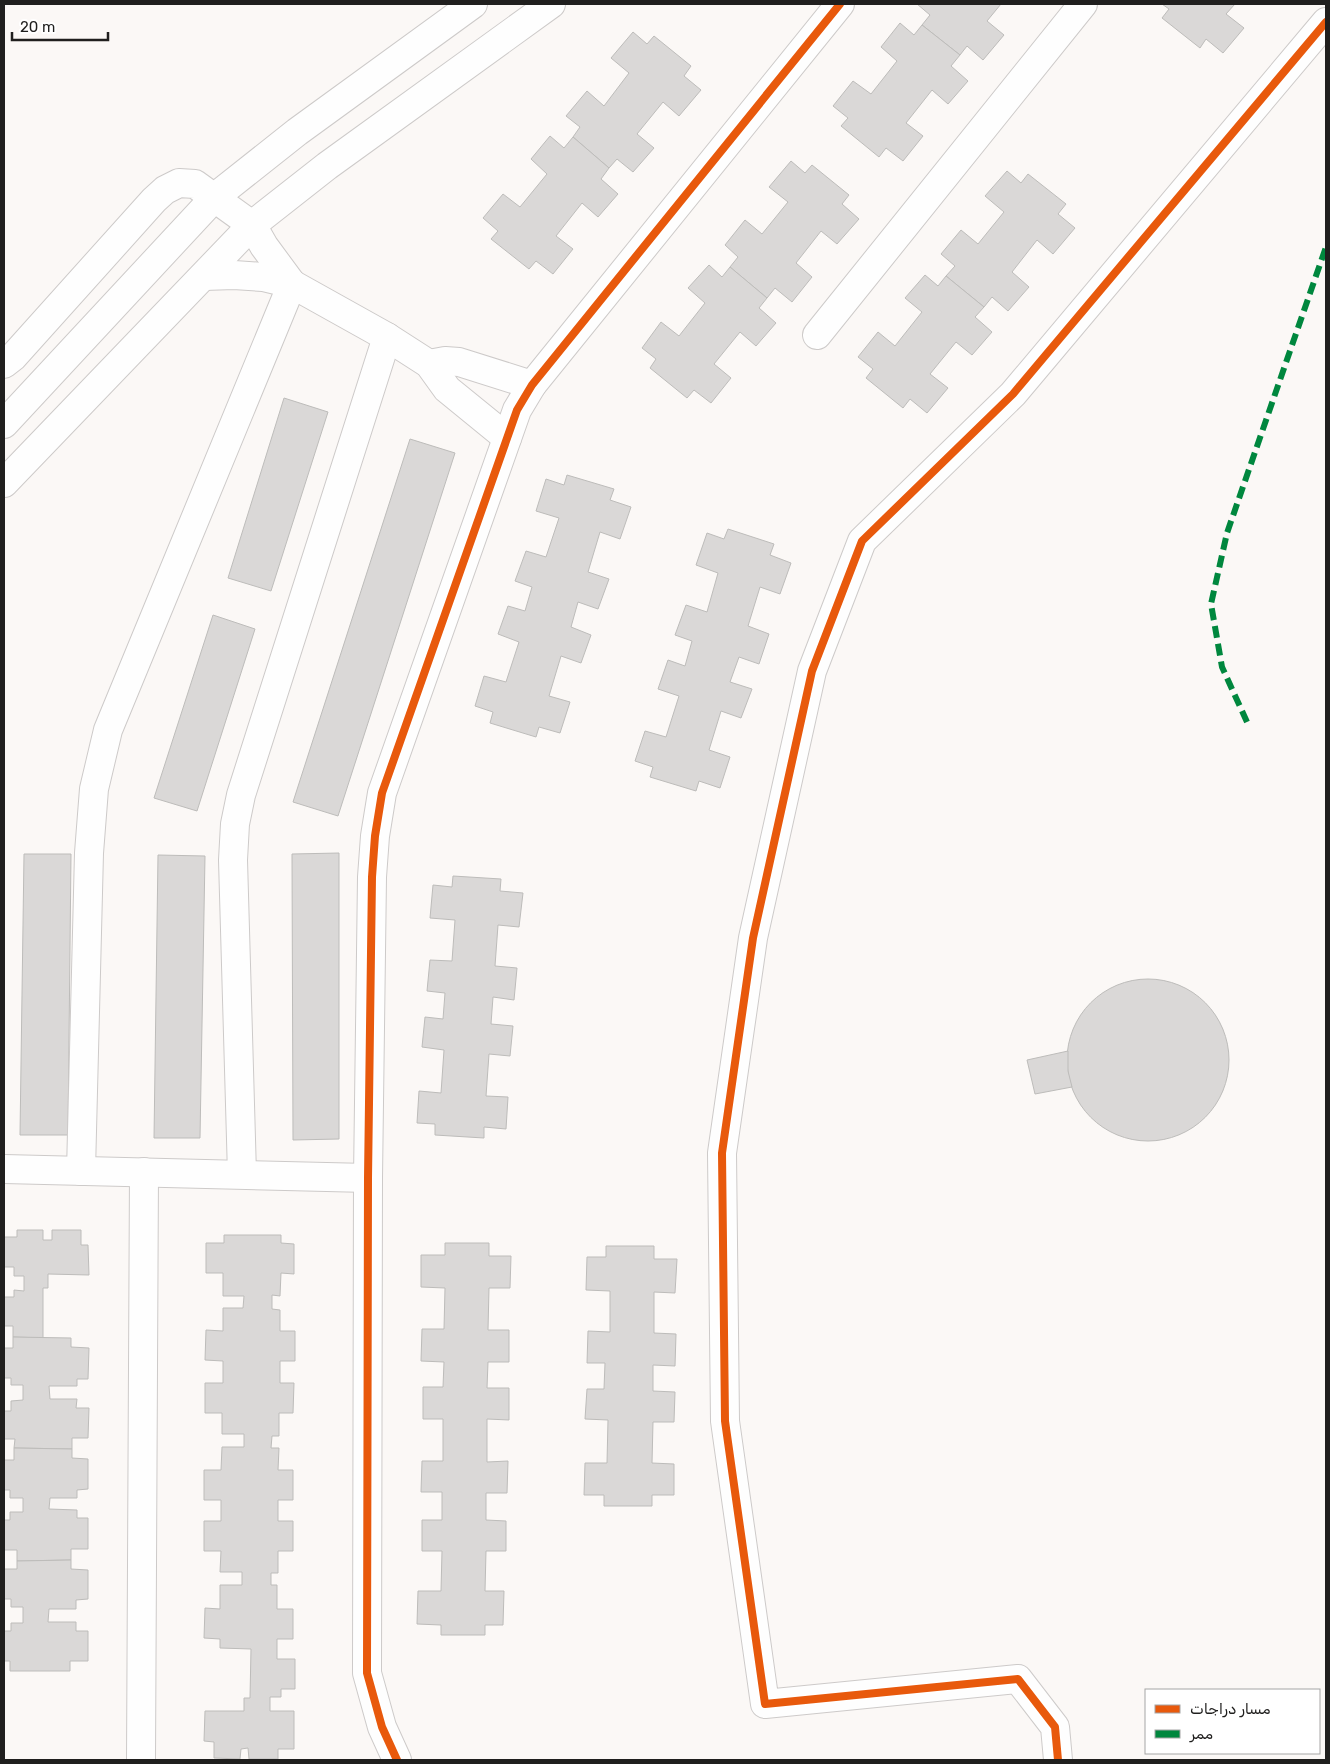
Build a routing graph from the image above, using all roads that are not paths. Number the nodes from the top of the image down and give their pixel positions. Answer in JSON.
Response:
{"nodes":[{"id":1,"x":473,"y":4,"type":"edge"},
{"id":2,"x":551,"y":4,"type":"edge"},
{"id":3,"x":840,"y":4,"type":"edge"},
{"id":4,"x":1083,"y":4,"type":"edge"},
{"id":5,"x":1326,"y":22,"type":"edge"},
{"id":6,"x":215,"y":197,"type":"junction"},
{"id":7,"x":252,"y":225,"type":"junction"},
{"id":8,"x":204,"y":276,"type":"junction"},
{"id":9,"x":292,"y":284,"type":"junction"},
{"id":10,"x":817,"y":335,"type":"dead end"},
{"id":11,"x":387,"y":337,"type":"junction"},
{"id":12,"x":4,"y":364,"type":"edge"},
{"id":13,"x":429,"y":364,"type":"junction"},
{"id":14,"x":532,"y":385,"type":"junction"},
{"id":15,"x":4,"y":424,"type":"edge"},
{"id":16,"x":506,"y":438,"type":"junction"},
{"id":17,"x":4,"y":483,"type":"edge"},
{"id":18,"x":4,"y":1169,"type":"edge"},
{"id":19,"x":81,"y":1171,"type":"junction"},
{"id":20,"x":144,"y":1172,"type":"junction"},
{"id":21,"x":242,"y":1174,"type":"junction"},
{"id":22,"x":368,"y":1178,"type":"junction"},
{"id":23,"x":141,"y":1760,"type":"edge"},
{"id":24,"x":397,"y":1760,"type":"edge"},
{"id":25,"x":1058,"y":1760,"type":"edge"}],
"edges":[{"from":1,"to":6,"type":"street"},
{"from":2,"to":7,"type":"street"},
{"from":3,"to":14,"type":"street"},
{"from":4,"to":10,"type":"street"},
{"from":5,"to":25,"type":"street"},
{"from":6,"to":7,"type":"street"},
{"from":6,"to":12,"type":"street"},
{"from":6,"to":15,"type":"street"},
{"from":7,"to":8,"type":"street"},
{"from":7,"to":9,"type":"street"},
{"from":8,"to":9,"type":"street"},
{"from":8,"to":17,"type":"street"},
{"from":9,"to":11,"type":"street"},
{"from":9,"to":19,"type":"street"},
{"from":11,"to":13,"type":"street"},
{"from":11,"to":21,"type":"street"},
{"from":13,"to":14,"type":"street"},
{"from":13,"to":16,"type":"street"},
{"from":14,"to":16,"type":"street"},
{"from":16,"to":22,"type":"street"},
{"from":18,"to":19,"type":"street"},
{"from":19,"to":20,"type":"street"},
{"from":20,"to":21,"type":"street"},
{"from":20,"to":23,"type":"street"},
{"from":21,"to":22,"type":"street"},
{"from":22,"to":24,"type":"street"}]}
